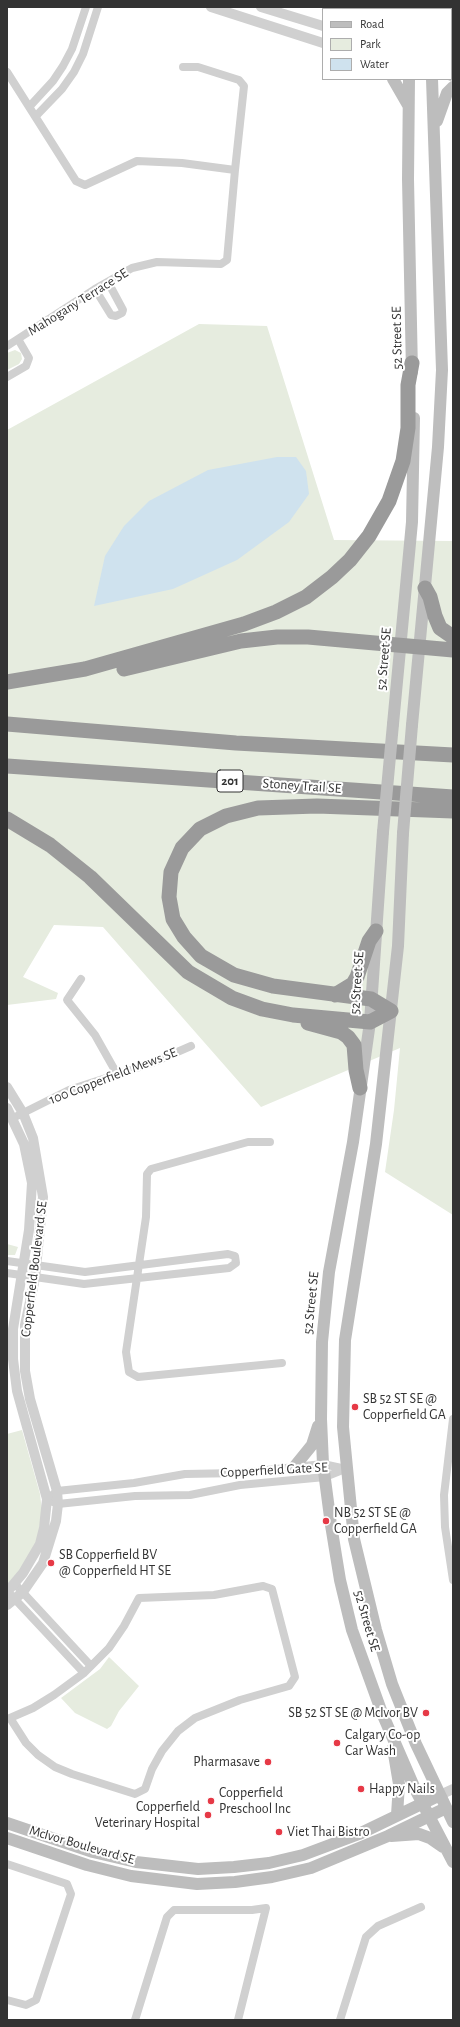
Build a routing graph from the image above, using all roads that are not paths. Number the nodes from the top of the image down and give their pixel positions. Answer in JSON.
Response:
{"nodes":[{"id":1,"x":86,"y":7,"type":"edge"},
{"id":2,"x":98,"y":7,"type":"edge"},
{"id":3,"x":211,"y":7,"type":"edge"},
{"id":4,"x":261,"y":7,"type":"edge"},
{"id":5,"x":322,"y":26,"type":"edge"},
{"id":6,"x":322,"y":43,"type":"edge"},
{"id":7,"x":72,"y":49,"type":"junction"},
{"id":8,"x":82,"y":54,"type":"junction"},
{"id":9,"x":183,"y":67,"type":"dead end"},
{"id":10,"x":7,"y":72,"type":"edge"},
{"id":11,"x":394,"y":80,"type":"edge"},
{"id":12,"x":409,"y":80,"type":"edge"},
{"id":13,"x":432,"y":80,"type":"edge"},
{"id":14,"x":453,"y":86,"type":"edge"},
{"id":15,"x":30,"y":106,"type":"junction"},
{"id":16,"x":408,"y":106,"type":"junction"},
{"id":17,"x":36,"y":116,"type":"junction"},
{"id":18,"x":434,"y":130,"type":"junction"},
{"id":19,"x":234,"y":170,"type":"junction"},
{"id":20,"x":108,"y":282,"type":"junction"},
{"id":21,"x":95,"y":289,"type":"junction"},
{"id":22,"x":18,"y":339,"type":"junction"},
{"id":23,"x":7,"y":346,"type":"edge"},
{"id":24,"x":412,"y":363,"type":"junction"},
{"id":25,"x":7,"y":377,"type":"edge"},
{"id":26,"x":425,"y":588,"type":"junction"},
{"id":27,"x":453,"y":636,"type":"edge"},
{"id":28,"x":401,"y":645,"type":"junction"},
{"id":29,"x":420,"y":647,"type":"junction"},
{"id":30,"x":453,"y":650,"type":"edge"},
{"id":31,"x":7,"y":682,"type":"edge"},
{"id":32,"x":7,"y":688,"type":"edge"},
{"id":33,"x":7,"y":724,"type":"edge"},
{"id":34,"x":453,"y":755,"type":"edge"},
{"id":35,"x":7,"y":766,"type":"edge"},
{"id":36,"x":453,"y":797,"type":"edge"},
{"id":37,"x":453,"y":811,"type":"edge"},
{"id":38,"x":7,"y":819,"type":"edge"},
{"id":39,"x":376,"y":931,"type":"junction"},
{"id":40,"x":81,"y":979,"type":"dead end"},
{"id":41,"x":335,"y":995,"type":"junction"},
{"id":42,"x":371,"y":999,"type":"junction"},
{"id":43,"x":391,"y":1011,"type":"junction"},
{"id":44,"x":293,"y":1015,"type":"junction"},
{"id":45,"x":370,"y":1022,"type":"junction"},
{"id":46,"x":191,"y":1046,"type":"dead end"},
{"id":47,"x":117,"y":1074,"type":"junction"},
{"id":48,"x":7,"y":1088,"type":"edge"},
{"id":49,"x":360,"y":1088,"type":"junction"},
{"id":50,"x":7,"y":1108,"type":"edge"},
{"id":51,"x":23,"y":1112,"type":"junction"},
{"id":52,"x":13,"y":1118,"type":"junction"},
{"id":53,"x":270,"y":1142,"type":"dead end"},
{"id":54,"x":7,"y":1261,"type":"edge"},
{"id":55,"x":23,"y":1264,"type":"junction"},
{"id":56,"x":37,"y":1266,"type":"junction"},
{"id":57,"x":139,"y":1266,"type":"junction"},
{"id":58,"x":7,"y":1273,"type":"edge"},
{"id":59,"x":22,"y":1276,"type":"junction"},
{"id":60,"x":35,"y":1278,"type":"junction"},
{"id":61,"x":136,"y":1279,"type":"junction"},
{"id":62,"x":282,"y":1363,"type":"dead end"},
{"id":63,"x":29,"y":1393,"type":"junction"},
{"id":64,"x":18,"y":1396,"type":"junction"},
{"id":65,"x":321,"y":1419,"type":"junction"},
{"id":66,"x":453,"y":1419,"type":"edge"},
{"id":67,"x":450,"y":1452,"type":"edge"},
{"id":68,"x":323,"y":1464,"type":"junction"},
{"id":69,"x":295,"y":1466,"type":"junction"},
{"id":70,"x":346,"y":1468,"type":"junction"},
{"id":71,"x":325,"y":1477,"type":"junction"},
{"id":72,"x":57,"y":1491,"type":"junction"},
{"id":73,"x":46,"y":1499,"type":"junction"},
{"id":74,"x":58,"y":1504,"type":"junction"},
{"id":75,"x":453,"y":1580,"type":"edge"},
{"id":76,"x":10,"y":1589,"type":"edge"},
{"id":77,"x":23,"y":1592,"type":"junction"},
{"id":78,"x":11,"y":1602,"type":"edge"},
{"id":79,"x":58,"y":1630,"type":"junction"},
{"id":80,"x":51,"y":1637,"type":"junction"},
{"id":81,"x":91,"y":1666,"type":"junction"},
{"id":82,"x":84,"y":1673,"type":"junction"},
{"id":83,"x":8,"y":1718,"type":"edge"},
{"id":84,"x":391,"y":1732,"type":"junction"},
{"id":85,"x":453,"y":1788,"type":"edge"},
{"id":86,"x":440,"y":1795,"type":"junction"},
{"id":87,"x":422,"y":1803,"type":"junction"},
{"id":88,"x":449,"y":1806,"type":"edge"},
{"id":89,"x":397,"y":1814,"type":"junction"},
{"id":90,"x":428,"y":1816,"type":"junction"},
{"id":91,"x":453,"y":1822,"type":"edge"},
{"id":92,"x":7,"y":1823,"type":"edge"},
{"id":93,"x":388,"y":1836,"type":"junction"},
{"id":94,"x":7,"y":1838,"type":"edge"},
{"id":95,"x":444,"y":1847,"type":"junction"},
{"id":96,"x":453,"y":1862,"type":"edge"},
{"id":97,"x":7,"y":1864,"type":"edge"},
{"id":98,"x":421,"y":1907,"type":"dead end"},
{"id":99,"x":7,"y":2000,"type":"edge"},
{"id":100,"x":135,"y":2020,"type":"edge"},
{"id":101,"x":238,"y":2020,"type":"edge"},
{"id":102,"x":340,"y":2020,"type":"edge"}],
"edges":[{"from":1,"to":7,"type":"street"},
{"from":2,"to":8,"type":"street"},
{"from":3,"to":6,"type":"street"},
{"from":4,"to":5,"type":"street"},
{"from":7,"to":8,"type":"street"},
{"from":7,"to":15,"type":"street"},
{"from":8,"to":17,"type":"street"},
{"from":9,"to":19,"type":"street","name":"Mahogany Terrace SE"},
{"from":10,"to":15,"type":"street"},
{"from":11,"to":16,"type":"main road"},
{"from":12,"to":16,"type":"main road","name":"52 Street SE"},
{"from":13,"to":18,"type":"main road","name":"52 Street SE"},
{"from":14,"to":18,"type":"main road"},
{"from":15,"to":17,"type":"street"},
{"from":16,"to":24,"type":"main road","name":"52 Street SE"},
{"from":17,"to":19,"type":"street"},
{"from":18,"to":26,"type":"main road","name":"52 Street SE"},
{"from":19,"to":20,"type":"street","name":"Mahogany Terrace SE"},
{"from":20,"to":21,"type":"street","name":"Mahogany Terrace SE"},
{"from":20,"to":21,"type":"street"},
{"from":21,"to":22,"type":"street","name":"Mahogany Terrace SE"},
{"from":22,"to":23,"type":"street","name":"Mahogany Terrace SE"},
{"from":22,"to":25,"type":"street"},
{"from":24,"to":28,"type":"main road","name":"52 Street SE"},
{"from":24,"to":31,"type":"highway"},
{"from":26,"to":27,"type":"highway"},
{"from":26,"to":29,"type":"main road","name":"52 Street SE"},
{"from":28,"to":29,"type":"highway"},
{"from":28,"to":32,"type":"highway"},
{"from":28,"to":39,"type":"main road","name":"52 Street SE","bridge":true},
{"from":29,"to":30,"type":"highway"},
{"from":29,"to":43,"type":"main road","name":"52 Street SE","bridge":true},
{"from":33,"to":34,"type":"highway"},
{"from":35,"to":36,"type":"highway","name":"Stoney Trail SE","number":"201"},
{"from":37,"to":41,"type":"highway"},
{"from":38,"to":44,"type":"highway"},
{"from":39,"to":41,"type":"highway"},
{"from":39,"to":42,"type":"main road","name":"52 Street SE"},
{"from":40,"to":47,"type":"street"},
{"from":41,"to":42,"type":"highway"},
{"from":42,"to":43,"type":"highway"},
{"from":42,"to":45,"type":"main road","name":"52 Street SE"},
{"from":43,"to":45,"type":"highway"},
{"from":43,"to":70,"type":"main road","name":"52 Street SE"},
{"from":44,"to":45,"type":"highway"},
{"from":44,"to":49,"type":"highway"},
{"from":45,"to":49,"type":"main road","name":"52 Street SE"},
{"from":46,"to":47,"type":"street","name":"100 Copperfield Mews SE"},
{"from":47,"to":51,"type":"street","name":"100 Copperfield Mews SE"},
{"from":48,"to":51,"type":"street","name":"Copperfield Boulevard SE"},
{"from":49,"to":65,"type":"main road","name":"52 Street SE"},
{"from":50,"to":52,"type":"street","name":"Copperfield Boulevard SE"},
{"from":51,"to":52,"type":"street","name":"100 Copperfield Mews SE"},
{"from":51,"to":56,"type":"street","name":"Copperfield Boulevard SE"},
{"from":52,"to":55,"type":"street","name":"Copperfield Boulevard SE"},
{"from":53,"to":57,"type":"street"},
{"from":54,"to":55,"type":"street"},
{"from":55,"to":56,"type":"street"},
{"from":55,"to":59,"type":"street","name":"Copperfield Boulevard SE"},
{"from":56,"to":57,"type":"street"},
{"from":56,"to":60,"type":"street","name":"Copperfield Boulevard SE"},
{"from":57,"to":61,"type":"street"},
{"from":57,"to":61,"type":"street"},
{"from":58,"to":59,"type":"street"},
{"from":59,"to":60,"type":"street"},
{"from":59,"to":64,"type":"street","name":"Copperfield Boulevard SE"},
{"from":60,"to":61,"type":"street"},
{"from":60,"to":63,"type":"street","name":"Copperfield Boulevard SE"},
{"from":61,"to":62,"type":"street"},
{"from":63,"to":64,"type":"street"},
{"from":63,"to":72,"type":"street","name":"Copperfield Boulevard SE"},
{"from":64,"to":73,"type":"street","name":"Copperfield Boulevard SE"},
{"from":65,"to":68,"type":"main road","name":"52 Street SE"},
{"from":65,"to":69,"type":"main road"},
{"from":66,"to":67,"type":"street"},
{"from":67,"to":75,"type":"street"},
{"from":68,"to":69,"type":"street","name":"Copperfield Gate SE"},
{"from":68,"to":70,"type":"street","name":"Copperfield Gate SE"},
{"from":68,"to":71,"type":"main road","name":"52 Street SE"},
{"from":69,"to":72,"type":"street","name":"Copperfield Gate SE"},
{"from":70,"to":71,"type":"street","name":"Copperfield Gate SE"},
{"from":70,"to":86,"type":"main road","name":"52 Street SE"},
{"from":71,"to":74,"type":"street","name":"Copperfield Gate SE"},
{"from":71,"to":84,"type":"main road","name":"52 Street SE"},
{"from":72,"to":73,"type":"street"},
{"from":72,"to":74,"type":"street","name":"Copperfield Boulevard SE"},
{"from":73,"to":74,"type":"street","name":"Copperfield Gate SE"},
{"from":73,"to":76,"type":"street","name":"Copperfield Boulevard SE"},
{"from":74,"to":77,"type":"street","name":"Copperfield Boulevard SE"},
{"from":76,"to":77,"type":"street"},
{"from":76,"to":78,"type":"street"},
{"from":77,"to":78,"type":"street","name":"Copperfield Boulevard SE"},
{"from":77,"to":79,"type":"street"},
{"from":78,"to":80,"type":"street"},
{"from":79,"to":80,"type":"street"},
{"from":79,"to":81,"type":"street"},
{"from":80,"to":82,"type":"street"},
{"from":81,"to":82,"type":"street"},
{"from":81,"to":83,"type":"street"},
{"from":82,"to":83,"type":"street"},
{"from":84,"to":87,"type":"main road","name":"52 Street SE"},
{"from":84,"to":89,"type":"main road"},
{"from":85,"to":86,"type":"street"},
{"from":86,"to":87,"type":"main road","name":"McIvor Boulevard SE"},
{"from":86,"to":88,"type":"main road","name":"52 Street SE"},
{"from":87,"to":89,"type":"main road","name":"McIvor Boulevard SE"},
{"from":87,"to":90,"type":"main road","name":"52 Street SE"},
{"from":88,"to":90,"type":"main road","name":"McIvor Boulevard SE"},
{"from":88,"to":91,"type":"main road","name":"52 Street SE"},
{"from":89,"to":92,"type":"main road","name":"McIvor Boulevard SE"},
{"from":90,"to":93,"type":"main road","name":"McIvor Boulevard SE"},
{"from":90,"to":95,"type":"main road","name":"52 Street SE"},
{"from":93,"to":94,"type":"main road","name":"McIvor Boulevard SE"},
{"from":93,"to":95,"type":"main road"},
{"from":95,"to":96,"type":"main road","name":"52 Street SE"},
{"from":97,"to":99,"type":"street"},
{"from":98,"to":102,"type":"street"},
{"from":100,"to":101,"type":"street"}]}
